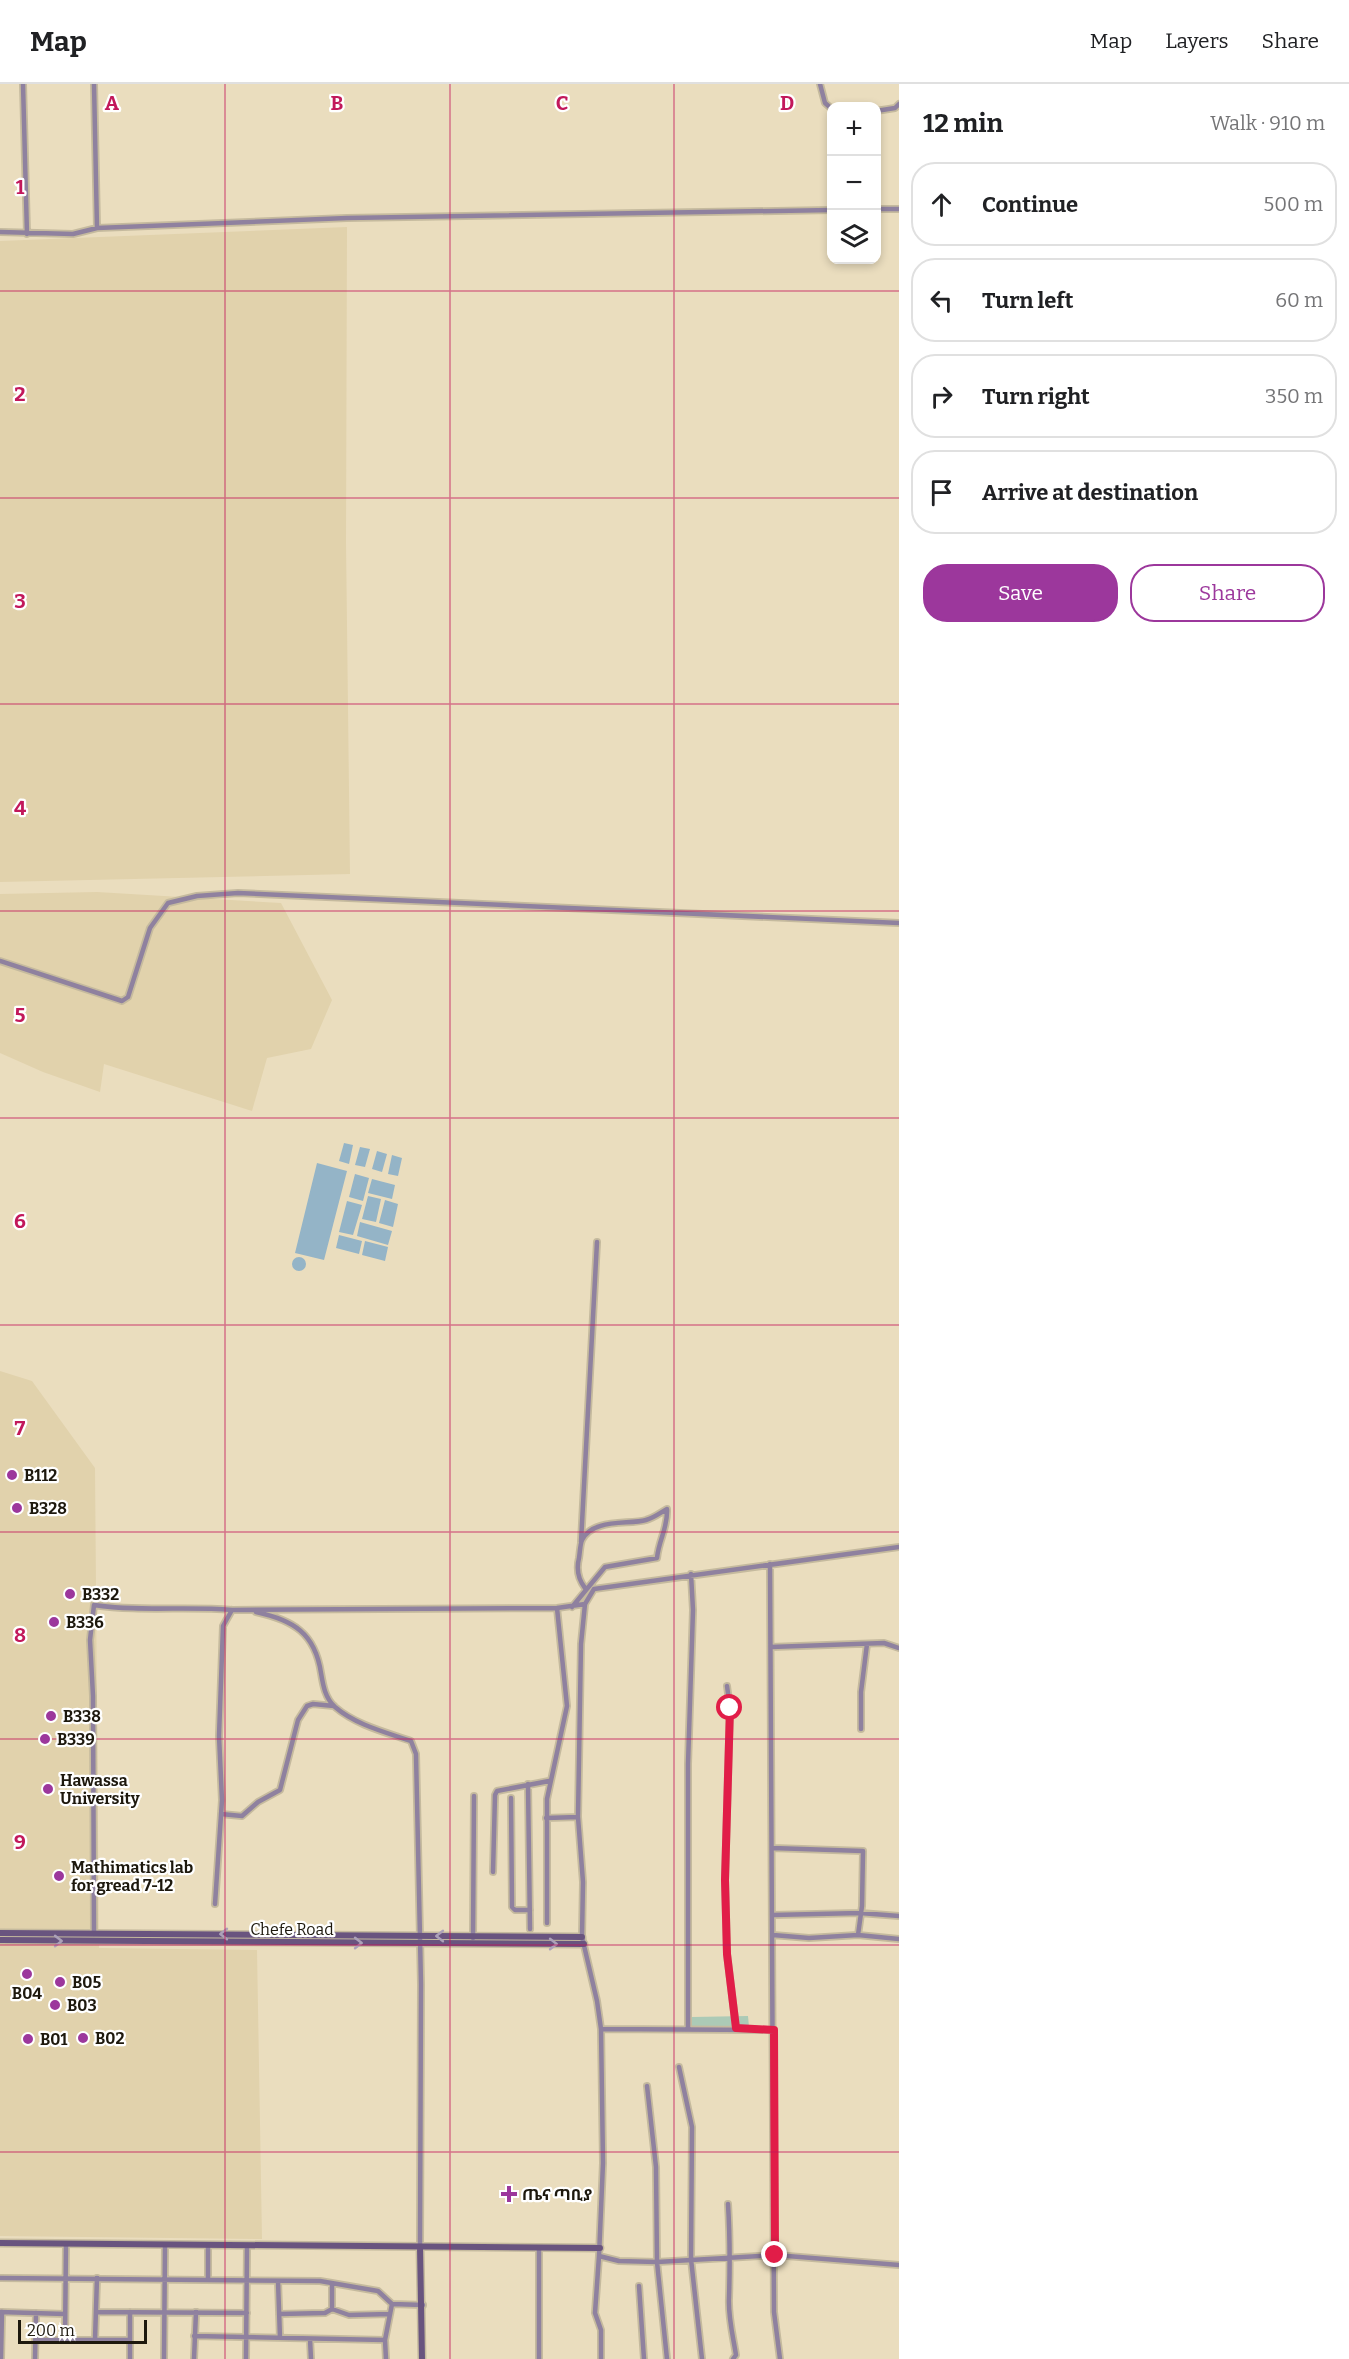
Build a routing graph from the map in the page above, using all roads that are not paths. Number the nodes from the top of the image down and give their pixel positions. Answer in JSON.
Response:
{"nodes":[{"id":1,"x":24,"y":84,"type":"edge"},
{"id":2,"x":94,"y":84,"type":"edge"},
{"id":3,"x":820,"y":84,"type":"edge"},
{"id":4,"x":827,"y":106,"type":"edge"},
{"id":5,"x":898,"y":107,"type":"edge"},
{"id":6,"x":881,"y":110,"type":"edge"},
{"id":7,"x":881,"y":209,"type":"edge"},
{"id":8,"x":899,"y":209,"type":"edge"},
{"id":9,"x":827,"y":210,"type":"edge"},
{"id":10,"x":97,"y":228,"type":"junction"},
{"id":11,"x":0,"y":232,"type":"edge"},
{"id":12,"x":27,"y":234,"type":"junction"},
{"id":13,"x":899,"y":922,"type":"edge"},
{"id":14,"x":0,"y":961,"type":"edge"},
{"id":15,"x":597,"y":1242,"type":"dead end"},
{"id":16,"x":581,"y":1542,"type":"junction"},
{"id":17,"x":899,"y":1547,"type":"edge"},
{"id":18,"x":770,"y":1564,"type":"junction"},
{"id":19,"x":691,"y":1575,"type":"junction"},
{"id":20,"x":585,"y":1588,"type":"junction"},
{"id":21,"x":585,"y":1604,"type":"junction"},
{"id":22,"x":572,"y":1607,"type":"junction"},
{"id":23,"x":557,"y":1608,"type":"junction"},
{"id":24,"x":232,"y":1610,"type":"junction"},
{"id":25,"x":247,"y":1610,"type":"junction"},
{"id":26,"x":867,"y":1644,"type":"junction"},
{"id":27,"x":771,"y":1647,"type":"junction"},
{"id":28,"x":899,"y":1648,"type":"edge"},
{"id":29,"x":727,"y":1686,"type":"dead end"},
{"id":30,"x":334,"y":1706,"type":"junction"},
{"id":31,"x":861,"y":1729,"type":"dead end"},
{"id":32,"x":549,"y":1781,"type":"junction"},
{"id":33,"x":528,"y":1784,"type":"junction"},
{"id":34,"x":474,"y":1796,"type":"dead end"},
{"id":35,"x":511,"y":1798,"type":"dead end"},
{"id":36,"x":221,"y":1814,"type":"junction"},
{"id":37,"x":578,"y":1817,"type":"junction"},
{"id":38,"x":546,"y":1818,"type":"junction"},
{"id":39,"x":772,"y":1848,"type":"junction"},
{"id":40,"x":493,"y":1872,"type":"dead end"},
{"id":41,"x":215,"y":1904,"type":"dead end"},
{"id":42,"x":530,"y":1910,"type":"junction"},
{"id":43,"x":860,"y":1913,"type":"junction"},
{"id":44,"x":773,"y":1915,"type":"junction"},
{"id":45,"x":899,"y":1916,"type":"edge"},
{"id":46,"x":547,"y":1923,"type":"dead end"},
{"id":47,"x":530,"y":1929,"type":"dead end"},
{"id":48,"x":0,"y":1933,"type":"edge"},
{"id":49,"x":94,"y":1934,"type":"junction"},
{"id":50,"x":419,"y":1935,"type":"junction"},
{"id":51,"x":772,"y":1935,"type":"junction"},
{"id":52,"x":858,"y":1935,"type":"junction"},
{"id":53,"x":473,"y":1936,"type":"junction"},
{"id":54,"x":582,"y":1936,"type":"junction"},
{"id":55,"x":899,"y":1939,"type":"edge"},
{"id":56,"x":0,"y":1940,"type":"edge"},
{"id":57,"x":420,"y":1944,"type":"junction"},
{"id":58,"x":473,"y":1944,"type":"junction"},
{"id":59,"x":584,"y":1944,"type":"junction"},
{"id":60,"x":688,"y":2028,"type":"junction"},
{"id":61,"x":736,"y":2028,"type":"junction"},
{"id":62,"x":601,"y":2029,"type":"junction"},
{"id":63,"x":774,"y":2030,"type":"junction"},
{"id":64,"x":679,"y":2067,"type":"dead end"},
{"id":65,"x":647,"y":2086,"type":"dead end"},
{"id":66,"x":728,"y":2204,"type":"dead end"},
{"id":67,"x":0,"y":2243,"type":"edge"},
{"id":68,"x":66,"y":2244,"type":"junction"},
{"id":69,"x":165,"y":2246,"type":"junction"},
{"id":70,"x":208,"y":2246,"type":"junction"},
{"id":71,"x":247,"y":2246,"type":"junction"},
{"id":72,"x":420,"y":2247,"type":"junction"},
{"id":73,"x":539,"y":2248,"type":"junction"},
{"id":74,"x":600,"y":2248,"type":"junction"},
{"id":75,"x":775,"y":2255,"type":"junction"},
{"id":76,"x":599,"y":2256,"type":"junction"},
{"id":77,"x":731,"y":2257,"type":"junction"},
{"id":78,"x":691,"y":2259,"type":"junction"},
{"id":79,"x":657,"y":2262,"type":"junction"},
{"id":80,"x":899,"y":2265,"type":"edge"},
{"id":81,"x":0,"y":2278,"type":"edge"},
{"id":82,"x":66,"y":2278,"type":"junction"},
{"id":83,"x":97,"y":2278,"type":"junction"},
{"id":84,"x":163,"y":2280,"type":"junction"},
{"id":85,"x":208,"y":2280,"type":"junction"},
{"id":86,"x":247,"y":2280,"type":"junction"},
{"id":87,"x":278,"y":2281,"type":"junction"},
{"id":88,"x":332,"y":2283,"type":"junction"},
{"id":89,"x":639,"y":2286,"type":"dead end"},
{"id":90,"x":392,"y":2304,"type":"junction"},
{"id":91,"x":423,"y":2305,"type":"junction"},
{"id":92,"x":332,"y":2309,"type":"junction"},
{"id":93,"x":164,"y":2311,"type":"junction"},
{"id":94,"x":1,"y":2312,"type":"edge"},
{"id":95,"x":96,"y":2312,"type":"junction"},
{"id":96,"x":130,"y":2312,"type":"junction"},
{"id":97,"x":196,"y":2312,"type":"junction"},
{"id":98,"x":36,"y":2313,"type":"junction"},
{"id":99,"x":247,"y":2313,"type":"junction"},
{"id":100,"x":65,"y":2314,"type":"junction"},
{"id":101,"x":279,"y":2314,"type":"junction"},
{"id":102,"x":390,"y":2314,"type":"junction"},
{"id":103,"x":194,"y":2336,"type":"junction"},
{"id":104,"x":246,"y":2337,"type":"junction"},
{"id":105,"x":280,"y":2338,"type":"junction"},
{"id":106,"x":310,"y":2339,"type":"junction"},
{"id":107,"x":35,"y":2340,"type":"junction"},
{"id":108,"x":65,"y":2340,"type":"junction"},
{"id":109,"x":95,"y":2340,"type":"junction"},
{"id":110,"x":130,"y":2340,"type":"junction"},
{"id":111,"x":385,"y":2340,"type":"junction"},
{"id":112,"x":1,"y":2359,"type":"edge"},
{"id":113,"x":35,"y":2359,"type":"edge"},
{"id":114,"x":130,"y":2359,"type":"edge"},
{"id":115,"x":164,"y":2359,"type":"edge"},
{"id":116,"x":194,"y":2359,"type":"edge"},
{"id":117,"x":246,"y":2359,"type":"edge"},
{"id":118,"x":311,"y":2359,"type":"edge"},
{"id":119,"x":386,"y":2359,"type":"edge"},
{"id":120,"x":422,"y":2359,"type":"edge"},
{"id":121,"x":539,"y":2359,"type":"edge"},
{"id":122,"x":601,"y":2359,"type":"edge"},
{"id":123,"x":644,"y":2359,"type":"edge"},
{"id":124,"x":667,"y":2359,"type":"edge"},
{"id":125,"x":702,"y":2359,"type":"edge"},
{"id":126,"x":734,"y":2359,"type":"edge"},
{"id":127,"x":780,"y":2359,"type":"edge"}],
"edges":[{"from":1,"to":12,"type":"street"},
{"from":2,"to":10,"type":"street"},
{"from":3,"to":4,"type":"street"},
{"from":5,"to":6,"type":"street"},
{"from":7,"to":8,"type":"street"},
{"from":9,"to":10,"type":"street"},
{"from":10,"to":12,"type":"street"},
{"from":11,"to":12,"type":"street"},
{"from":13,"to":14,"type":"street"},
{"from":15,"to":16,"type":"street"},
{"from":16,"to":20,"type":"street"},
{"from":16,"to":20,"type":"street"},
{"from":17,"to":18,"type":"street"},
{"from":18,"to":19,"type":"street"},
{"from":18,"to":27,"type":"street"},
{"from":19,"to":21,"type":"street"},
{"from":19,"to":60,"type":"street"},
{"from":20,"to":22,"type":"street"},
{"from":21,"to":22,"type":"street"},
{"from":21,"to":37,"type":"street"},
{"from":22,"to":23,"type":"street"},
{"from":23,"to":25,"type":"street"},
{"from":23,"to":32,"type":"street"},
{"from":24,"to":25,"type":"street"},
{"from":24,"to":36,"type":"street"},
{"from":24,"to":49,"type":"street"},
{"from":25,"to":30,"type":"street"},
{"from":26,"to":27,"type":"street"},
{"from":26,"to":28,"type":"street"},
{"from":26,"to":31,"type":"street"},
{"from":27,"to":39,"type":"street"},
{"from":29,"to":61,"type":"street"},
{"from":30,"to":36,"type":"street"},
{"from":30,"to":50,"type":"street"},
{"from":32,"to":33,"type":"street"},
{"from":32,"to":38,"type":"street"},
{"from":33,"to":40,"type":"street"},
{"from":33,"to":42,"type":"street"},
{"from":34,"to":53,"type":"street"},
{"from":35,"to":42,"type":"street"},
{"from":36,"to":41,"type":"street"},
{"from":37,"to":38,"type":"street"},
{"from":37,"to":54,"type":"street"},
{"from":38,"to":46,"type":"street"},
{"from":39,"to":43,"type":"street"},
{"from":39,"to":44,"type":"street"},
{"from":42,"to":47,"type":"street"},
{"from":43,"to":44,"type":"street"},
{"from":43,"to":45,"type":"street"},
{"from":43,"to":52,"type":"street"},
{"from":44,"to":51,"type":"street"},
{"from":48,"to":49,"type":"street","name":"Chefe Road"},
{"from":50,"to":49,"type":"street","name":"Chefe Road","one_way":true},
{"from":53,"to":50,"type":"street","name":"Chefe Road","one_way":true},
{"from":50,"to":57,"type":"street"},
{"from":51,"to":52,"type":"street"},
{"from":51,"to":63,"type":"street"},
{"from":52,"to":55,"type":"street"},
{"from":53,"to":54,"type":"street","name":"Chefe Road"},
{"from":53,"to":58,"type":"street"},
{"from":54,"to":59,"type":"street"},
{"from":56,"to":57,"type":"street","name":"Chefe Road","one_way":true},
{"from":57,"to":58,"type":"street","name":"Chefe Road"},
{"from":57,"to":72,"type":"street"},
{"from":58,"to":59,"type":"street","name":"Chefe Road","one_way":true},
{"from":59,"to":62,"type":"street"},
{"from":60,"to":61,"type":"street"},
{"from":60,"to":62,"type":"street"},
{"from":61,"to":63,"type":"street"},
{"from":62,"to":74,"type":"street"},
{"from":63,"to":75,"type":"street"},
{"from":64,"to":78,"type":"street"},
{"from":65,"to":79,"type":"street"},
{"from":66,"to":77,"type":"street"},
{"from":67,"to":68,"type":"street"},
{"from":68,"to":69,"type":"street"},
{"from":68,"to":82,"type":"street"},
{"from":69,"to":70,"type":"street"},
{"from":69,"to":84,"type":"street"},
{"from":70,"to":71,"type":"street"},
{"from":70,"to":85,"type":"street"},
{"from":71,"to":72,"type":"street"},
{"from":71,"to":86,"type":"street"},
{"from":72,"to":73,"type":"street"},
{"from":72,"to":91,"type":"street"},
{"from":73,"to":74,"type":"street"},
{"from":73,"to":121,"type":"street"},
{"from":74,"to":76,"type":"street"},
{"from":75,"to":77,"type":"street"},
{"from":75,"to":80,"type":"street"},
{"from":75,"to":127,"type":"street"},
{"from":76,"to":79,"type":"street"},
{"from":76,"to":122,"type":"street"},
{"from":77,"to":78,"type":"street"},
{"from":77,"to":126,"type":"street"},
{"from":78,"to":79,"type":"street"},
{"from":78,"to":125,"type":"street"},
{"from":79,"to":124,"type":"street"},
{"from":81,"to":82,"type":"street"},
{"from":82,"to":83,"type":"street"},
{"from":82,"to":100,"type":"street"},
{"from":83,"to":84,"type":"street"},
{"from":83,"to":95,"type":"street"},
{"from":84,"to":85,"type":"street"},
{"from":84,"to":93,"type":"street"},
{"from":85,"to":86,"type":"street"},
{"from":86,"to":87,"type":"street"},
{"from":86,"to":99,"type":"street"},
{"from":87,"to":88,"type":"street"},
{"from":87,"to":101,"type":"street"},
{"from":88,"to":90,"type":"street"},
{"from":88,"to":92,"type":"street"},
{"from":89,"to":123,"type":"street"},
{"from":90,"to":91,"type":"street"},
{"from":90,"to":102,"type":"street"},
{"from":91,"to":120,"type":"street"},
{"from":92,"to":101,"type":"street"},
{"from":92,"to":102,"type":"street"},
{"from":93,"to":96,"type":"street"},
{"from":93,"to":97,"type":"street"},
{"from":93,"to":115,"type":"street"},
{"from":94,"to":98,"type":"street"},
{"from":94,"to":112,"type":"street"},
{"from":95,"to":96,"type":"street"},
{"from":95,"to":109,"type":"street"},
{"from":96,"to":110,"type":"street"},
{"from":97,"to":99,"type":"street"},
{"from":97,"to":103,"type":"street"},
{"from":98,"to":100,"type":"street"},
{"from":98,"to":107,"type":"street"},
{"from":99,"to":104,"type":"street"},
{"from":100,"to":108,"type":"street"},
{"from":101,"to":105,"type":"street"},
{"from":102,"to":111,"type":"street"},
{"from":103,"to":104,"type":"street"},
{"from":103,"to":116,"type":"street"},
{"from":104,"to":105,"type":"street"},
{"from":104,"to":117,"type":"street"},
{"from":105,"to":106,"type":"street"},
{"from":106,"to":111,"type":"street"},
{"from":106,"to":118,"type":"street"},
{"from":107,"to":108,"type":"street"},
{"from":107,"to":113,"type":"street"},
{"from":108,"to":109,"type":"street"},
{"from":109,"to":110,"type":"street"},
{"from":110,"to":114,"type":"street"},
{"from":111,"to":119,"type":"street"}]}
